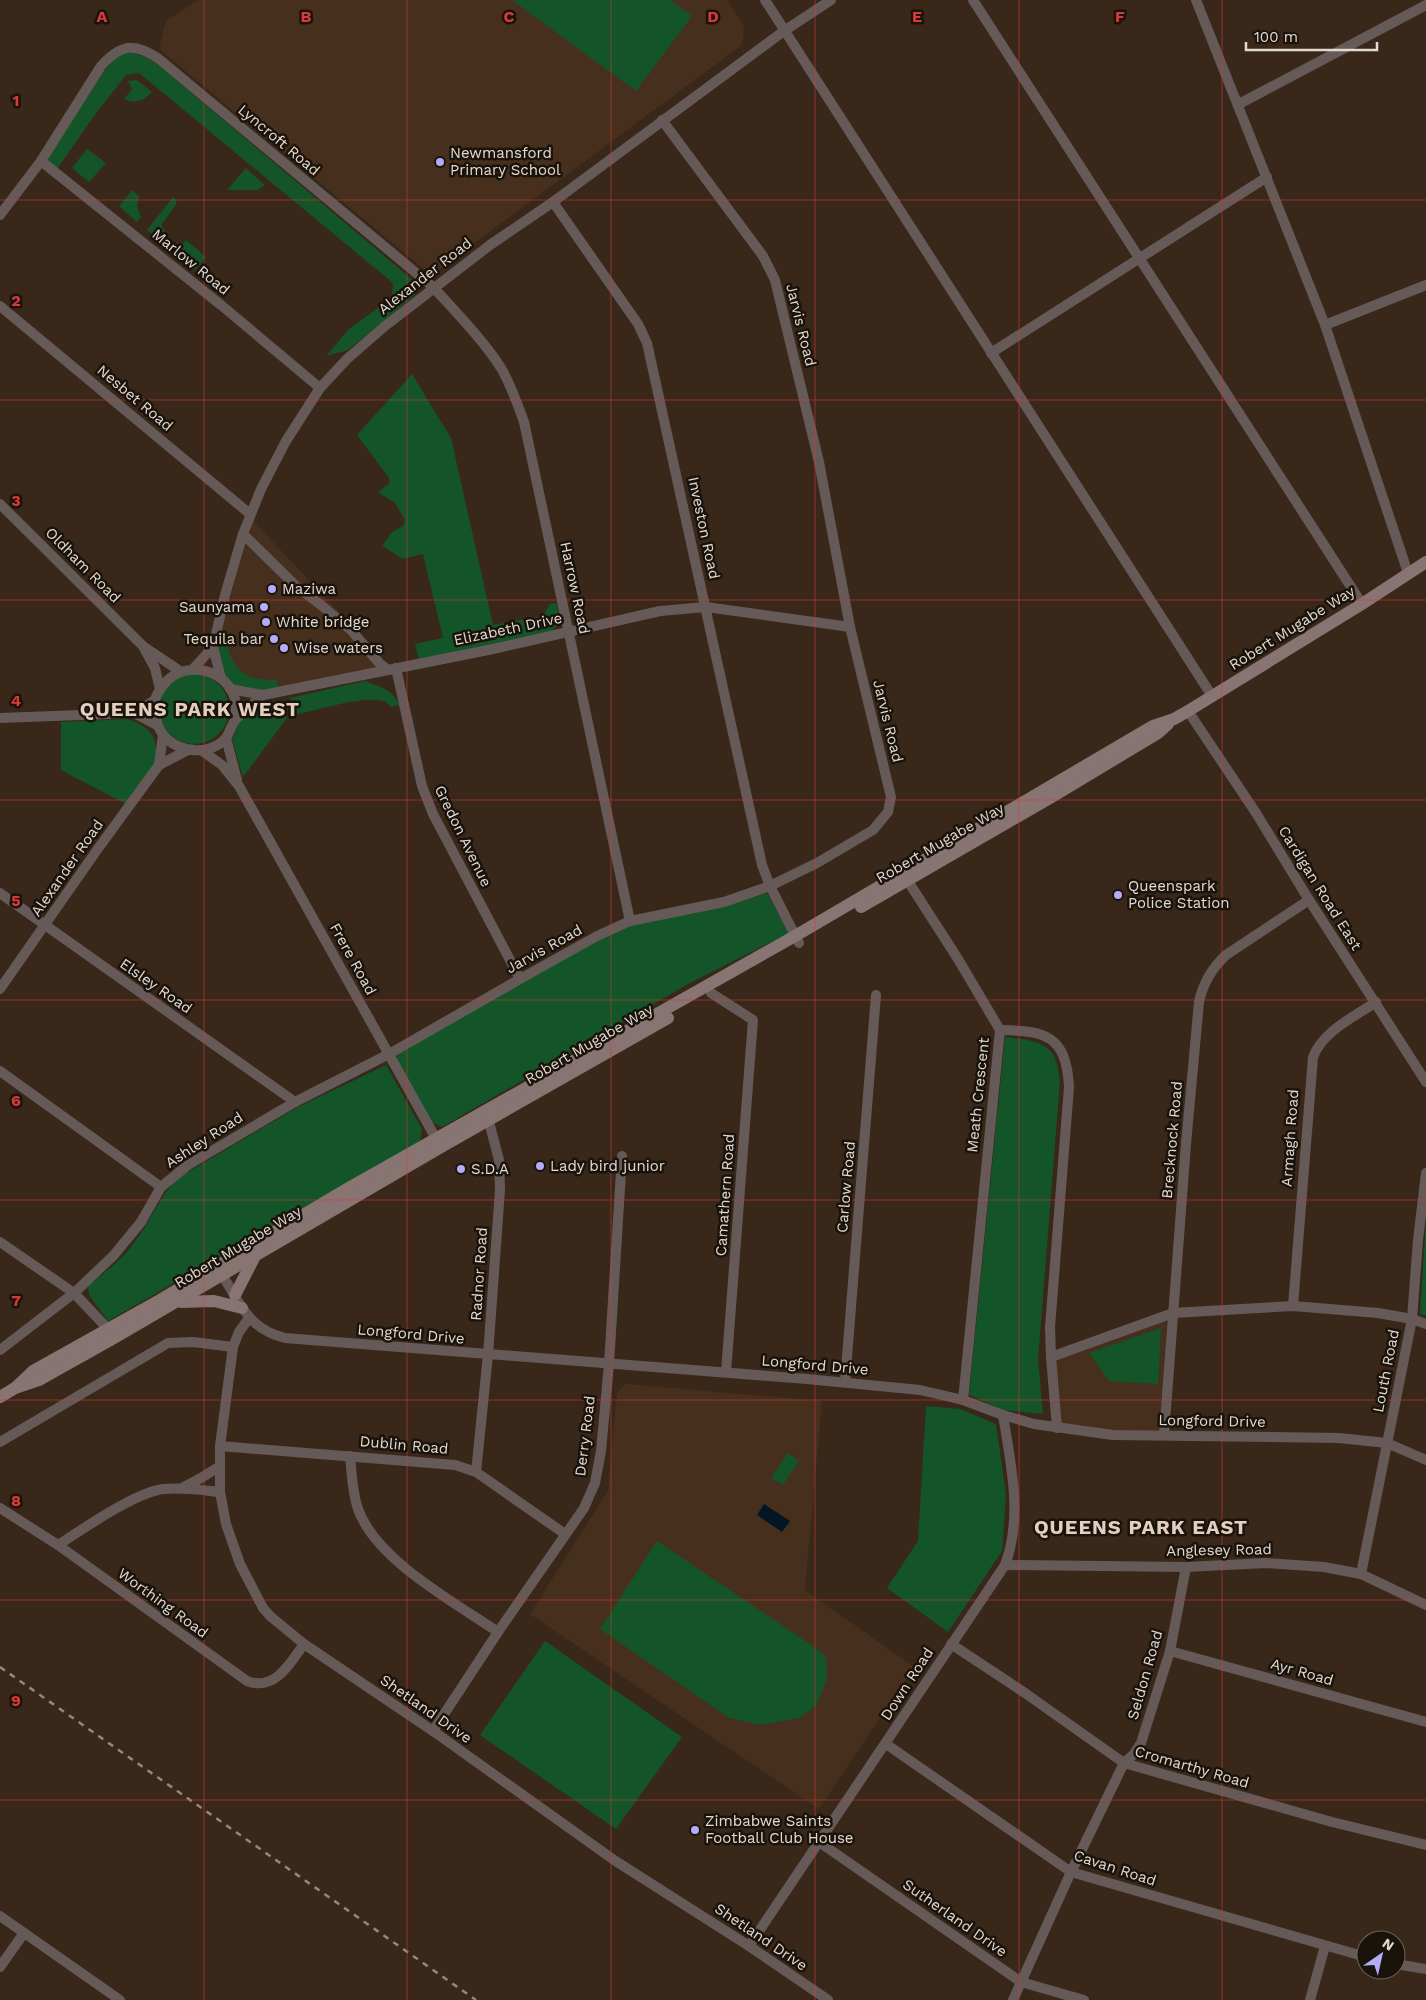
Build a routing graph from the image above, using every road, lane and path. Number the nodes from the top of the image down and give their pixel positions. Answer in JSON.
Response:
{"nodes":[{"id":1,"x":764,"y":0,"type":"edge"},
{"id":2,"x":831,"y":0,"type":"edge"},
{"id":3,"x":973,"y":0,"type":"edge"},
{"id":4,"x":1196,"y":0,"type":"edge"},
{"id":5,"x":1426,"y":5,"type":"edge"},
{"id":6,"x":784,"y":30,"type":"junction"},
{"id":7,"x":1238,"y":104,"type":"junction"},
{"id":8,"x":662,"y":120,"type":"junction"},
{"id":9,"x":41,"y":161,"type":"junction"},
{"id":10,"x":1267,"y":177,"type":"junction"},
{"id":11,"x":553,"y":202,"type":"junction"},
{"id":12,"x":0,"y":214,"type":"edge"},
{"id":13,"x":1139,"y":259,"type":"junction"},
{"id":14,"x":1426,"y":285,"type":"edge"},
{"id":15,"x":433,"y":287,"type":"junction"},
{"id":16,"x":0,"y":306,"type":"edge"},
{"id":17,"x":1325,"y":325,"type":"junction"},
{"id":18,"x":991,"y":353,"type":"junction"},
{"id":19,"x":320,"y":388,"type":"junction"},
{"id":20,"x":0,"y":504,"type":"edge"},
{"id":21,"x":250,"y":514,"type":"junction"},
{"id":22,"x":243,"y":534,"type":"junction"},
{"id":23,"x":1426,"y":562,"type":"edge"},
{"id":24,"x":1408,"y":574,"type":"junction"},
{"id":25,"x":1362,"y":604,"type":"junction"},
{"id":26,"x":706,"y":607,"type":"junction"},
{"id":27,"x":850,"y":627,"type":"junction"},
{"id":28,"x":569,"y":632,"type":"junction"},
{"id":29,"x":144,"y":647,"type":"junction"},
{"id":30,"x":213,"y":647,"type":"junction"},
{"id":31,"x":194,"y":669,"type":"junction"},
{"id":32,"x":392,"y":669,"type":"junction"},
{"id":33,"x":180,"y":672,"type":"junction"},
{"id":34,"x":221,"y":678,"type":"junction"},
{"id":35,"x":160,"y":689,"type":"junction"},
{"id":36,"x":230,"y":689,"type":"junction"},
{"id":37,"x":263,"y":696,"type":"junction"},
{"id":38,"x":1212,"y":696,"type":"junction"},
{"id":39,"x":155,"y":700,"type":"junction"},
{"id":40,"x":1188,"y":711,"type":"junction"},
{"id":41,"x":134,"y":713,"type":"junction"},
{"id":42,"x":0,"y":718,"type":"edge"},
{"id":43,"x":235,"y":720,"type":"junction"},
{"id":44,"x":157,"y":725,"type":"junction"},
{"id":45,"x":163,"y":735,"type":"junction"},
{"id":46,"x":226,"y":738,"type":"junction"},
{"id":47,"x":188,"y":750,"type":"junction"},
{"id":48,"x":201,"y":750,"type":"junction"},
{"id":49,"x":158,"y":766,"type":"junction"},
{"id":50,"x":239,"y":786,"type":"junction"},
{"id":51,"x":904,"y":876,"type":"junction"},
{"id":52,"x":770,"y":886,"type":"junction"},
{"id":53,"x":0,"y":893,"type":"edge"},
{"id":54,"x":1309,"y":900,"type":"junction"},
{"id":55,"x":630,"y":921,"type":"junction"},
{"id":56,"x":45,"y":925,"type":"junction"},
{"id":57,"x":797,"y":939,"type":"junction"},
{"id":58,"x":520,"y":978,"type":"junction"},
{"id":59,"x":0,"y":989,"type":"edge"},
{"id":60,"x":710,"y":994,"type":"junction"},
{"id":61,"x":876,"y":995,"type":"dead end"},
{"id":62,"x":1376,"y":1002,"type":"junction"},
{"id":63,"x":1000,"y":1030,"type":"junction"},
{"id":64,"x":389,"y":1054,"type":"junction"},
{"id":65,"x":0,"y":1071,"type":"edge"},
{"id":66,"x":1426,"y":1082,"type":"edge"},
{"id":67,"x":295,"y":1102,"type":"junction"},
{"id":68,"x":487,"y":1116,"type":"junction"},
{"id":69,"x":438,"y":1143,"type":"junction"},
{"id":70,"x":622,"y":1156,"type":"dead end"},
{"id":71,"x":1426,"y":1173,"type":"edge"},
{"id":72,"x":161,"y":1187,"type":"junction"},
{"id":73,"x":0,"y":1242,"type":"edge"},
{"id":74,"x":252,"y":1252,"type":"junction"},
{"id":75,"x":222,"y":1275,"type":"junction"},
{"id":76,"x":192,"y":1280,"type":"junction"},
{"id":77,"x":74,"y":1293,"type":"junction"},
{"id":78,"x":235,"y":1295,"type":"junction"},
{"id":79,"x":177,"y":1303,"type":"junction"},
{"id":80,"x":1293,"y":1306,"type":"junction"},
{"id":81,"x":246,"y":1313,"type":"junction"},
{"id":82,"x":1173,"y":1313,"type":"junction"},
{"id":83,"x":1412,"y":1319,"type":"junction"},
{"id":84,"x":1426,"y":1324,"type":"edge"},
{"id":85,"x":108,"y":1329,"type":"junction"},
{"id":86,"x":233,"y":1347,"type":"junction"},
{"id":87,"x":0,"y":1350,"type":"edge"},
{"id":88,"x":488,"y":1355,"type":"junction"},
{"id":89,"x":1051,"y":1357,"type":"junction"},
{"id":90,"x":609,"y":1364,"type":"junction"},
{"id":91,"x":726,"y":1372,"type":"junction"},
{"id":92,"x":845,"y":1382,"type":"junction"},
{"id":93,"x":15,"y":1388,"type":"junction"},
{"id":94,"x":0,"y":1397,"type":"edge"},
{"id":95,"x":963,"y":1400,"type":"junction"},
{"id":96,"x":1003,"y":1416,"type":"junction"},
{"id":97,"x":1057,"y":1428,"type":"junction"},
{"id":98,"x":1164,"y":1435,"type":"junction"},
{"id":99,"x":0,"y":1442,"type":"edge"},
{"id":100,"x":1387,"y":1443,"type":"junction"},
{"id":101,"x":220,"y":1446,"type":"junction"},
{"id":102,"x":350,"y":1456,"type":"junction"},
{"id":103,"x":1426,"y":1460,"type":"edge"},
{"id":104,"x":220,"y":1466,"type":"junction"},
{"id":105,"x":476,"y":1472,"type":"junction"},
{"id":106,"x":181,"y":1488,"type":"junction"},
{"id":107,"x":220,"y":1492,"type":"junction"},
{"id":108,"x":0,"y":1508,"type":"edge"},
{"id":109,"x":566,"y":1534,"type":"junction"},
{"id":110,"x":58,"y":1545,"type":"junction"},
{"id":111,"x":1005,"y":1565,"type":"junction"},
{"id":112,"x":1186,"y":1567,"type":"junction"},
{"id":113,"x":1361,"y":1574,"type":"junction"},
{"id":114,"x":1426,"y":1605,"type":"edge"},
{"id":115,"x":498,"y":1632,"type":"junction"},
{"id":116,"x":304,"y":1644,"type":"junction"},
{"id":117,"x":951,"y":1644,"type":"junction"},
{"id":118,"x":1170,"y":1651,"type":"junction"},
{"id":119,"x":1426,"y":1722,"type":"edge"},
{"id":120,"x":433,"y":1731,"type":"junction"},
{"id":121,"x":886,"y":1744,"type":"junction"},
{"id":122,"x":1124,"y":1763,"type":"junction"},
{"id":123,"x":819,"y":1842,"type":"junction"},
{"id":124,"x":1426,"y":1845,"type":"edge"},
{"id":125,"x":1071,"y":1872,"type":"junction"},
{"id":126,"x":0,"y":1916,"type":"edge"},
{"id":127,"x":24,"y":1933,"type":"junction"},
{"id":128,"x":749,"y":1946,"type":"junction"},
{"id":129,"x":1325,"y":1946,"type":"junction"},
{"id":130,"x":1356,"y":1954,"type":"edge"},
{"id":131,"x":0,"y":1966,"type":"edge"},
{"id":132,"x":1406,"y":1966,"type":"edge"},
{"id":133,"x":1426,"y":1969,"type":"edge"},
{"id":134,"x":1021,"y":1982,"type":"junction"},
{"id":135,"x":120,"y":2000,"type":"edge"},
{"id":136,"x":828,"y":2000,"type":"edge"},
{"id":137,"x":1013,"y":2000,"type":"edge"},
{"id":138,"x":1084,"y":2000,"type":"edge"},
{"id":139,"x":1310,"y":2000,"type":"edge"}],
"edges":[{"from":1,"to":6,"type":"street"},
{"from":2,"to":6,"type":"street","name":"Alexander Road"},
{"from":3,"to":13,"type":"street"},
{"from":4,"to":7,"type":"street"},
{"from":5,"to":7,"type":"street"},
{"from":6,"to":8,"type":"street","name":"Alexander Road"},
{"from":6,"to":18,"type":"street"},
{"from":7,"to":10,"type":"street"},
{"from":8,"to":11,"type":"street","name":"Alexander Road"},
{"from":8,"to":27,"type":"street","name":"Jarvis Road"},
{"from":9,"to":12,"type":"street","name":"Lyncroft Road"},
{"from":9,"to":15,"type":"street","name":"Lyncroft Road"},
{"from":9,"to":19,"type":"street","name":"Marlow Road"},
{"from":10,"to":13,"type":"street"},
{"from":10,"to":17,"type":"street"},
{"from":11,"to":15,"type":"street","name":"Alexander Road"},
{"from":11,"to":26,"type":"street","name":"Investon Road"},
{"from":13,"to":18,"type":"street"},
{"from":13,"to":25,"type":"street"},
{"from":14,"to":17,"type":"street"},
{"from":15,"to":19,"type":"street","name":"Alexander Road"},
{"from":15,"to":28,"type":"street","name":"Harrow Road"},
{"from":16,"to":21,"type":"street","name":"Nesbet Road"},
{"from":17,"to":24,"type":"street"},
{"from":18,"to":38,"type":"street"},
{"from":19,"to":21,"type":"street","name":"Alexander Road"},
{"from":20,"to":29,"type":"street","name":"Oldham Road"},
{"from":21,"to":22,"type":"street","name":"Alexander Road"},
{"from":22,"to":30,"type":"street","name":"Alexander Road"},
{"from":22,"to":32,"type":"street"},
{"from":23,"to":24,"type":"main road","name":"Robert Mugabe Way"},
{"from":24,"to":25,"type":"main road","name":"Robert Mugabe Way"},
{"from":25,"to":38,"type":"main road","name":"Robert Mugabe Way"},
{"from":26,"to":27,"type":"street","name":"Elizabeth Drive"},
{"from":26,"to":28,"type":"street","name":"Elizabeth Drive"},
{"from":26,"to":52,"type":"street","name":"Investon Road"},
{"from":27,"to":52,"type":"street","name":"Jarvis Road"},
{"from":28,"to":32,"type":"street","name":"Elizabeth Drive"},
{"from":28,"to":55,"type":"street","name":"Harrow Road"},
{"from":29,"to":33,"type":"street","name":"Oldham Road"},
{"from":29,"to":35,"type":"street","name":"Oldham Road"},
{"from":30,"to":31,"type":"street","name":"Alexander Road"},
{"from":30,"to":34,"type":"street","name":"Alexander Road"},
{"from":31,"to":33,"type":"street"},
{"from":31,"to":34,"type":"street"},
{"from":32,"to":37,"type":"street","name":"Elizabeth Drive"},
{"from":32,"to":58,"type":"street","name":"Gredon Avenue"},
{"from":33,"to":35,"type":"street"},
{"from":34,"to":36,"type":"street"},
{"from":35,"to":39,"type":"street"},
{"from":36,"to":37,"type":"street","name":"Elizabeth Drive"},
{"from":36,"to":43,"type":"street"},
{"from":37,"to":43,"type":"street","name":"Elizabeth Drive"},
{"from":38,"to":40,"type":"main road","name":"Robert Mugabe Way"},
{"from":39,"to":41,"type":"street"},
{"from":39,"to":44,"type":"street"},
{"from":40,"to":51,"type":"main road","name":"Robert Mugabe Way"},
{"from":40,"to":54,"type":"street","name":"Cardigan Road East"},
{"from":41,"to":42,"type":"street"},
{"from":41,"to":44,"type":"street"},
{"from":43,"to":46,"type":"street"},
{"from":44,"to":45,"type":"street"},
{"from":45,"to":47,"type":"street"},
{"from":45,"to":49,"type":"street","name":"Alexander Road"},
{"from":46,"to":48,"type":"street"},
{"from":46,"to":50,"type":"street","name":"Frere Road"},
{"from":47,"to":48,"type":"street"},
{"from":47,"to":49,"type":"street","name":"Alexander Road"},
{"from":48,"to":50,"type":"street","name":"Frere Road"},
{"from":49,"to":56,"type":"street","name":"Alexander Road"},
{"from":50,"to":64,"type":"street","name":"Frere Road"},
{"from":51,"to":57,"type":"main road","name":"Robert Mugabe Way"},
{"from":51,"to":63,"type":"street"},
{"from":52,"to":55,"type":"street","name":"Jarvis Road"},
{"from":52,"to":57,"type":"street","name":"Investon Road"},
{"from":53,"to":56,"type":"street","name":"Elsley Road"},
{"from":54,"to":62,"type":"street","name":"Cardigan Road East"},
{"from":54,"to":82,"type":"street","name":"Brecknock Road"},
{"from":55,"to":58,"type":"street","name":"Jarvis Road"},
{"from":56,"to":59,"type":"street","name":"Alexander Road"},
{"from":56,"to":67,"type":"street","name":"Elsley Road"},
{"from":57,"to":60,"type":"main road","name":"Robert Mugabe Way"},
{"from":57,"to":68,"type":"main road","name":"Robert Mugabe Way"},
{"from":58,"to":64,"type":"street","name":"Jarvis Road"},
{"from":60,"to":68,"type":"main road","name":"Robert Mugabe Way"},
{"from":60,"to":91,"type":"street","name":"Camathern Road"},
{"from":61,"to":92,"type":"street","name":"Carlow Road"},
{"from":62,"to":66,"type":"street","name":"Cardigan Road East"},
{"from":62,"to":80,"type":"street","name":"Armagh Road"},
{"from":63,"to":89,"type":"street","name":"Meath Crescent"},
{"from":63,"to":95,"type":"street","name":"Meath Crescent"},
{"from":64,"to":67,"type":"street","name":"Ashley Road"},
{"from":64,"to":69,"type":"street","name":"Frere Road"},
{"from":65,"to":72,"type":"street"},
{"from":67,"to":72,"type":"street","name":"Ashley Road"},
{"from":68,"to":69,"type":"main road","name":"Robert Mugabe Way"},
{"from":68,"to":88,"type":"street","name":"Radnor Road"},
{"from":69,"to":74,"type":"main road","name":"Robert Mugabe Way"},
{"from":70,"to":90,"type":"street","name":"Derry Road"},
{"from":71,"to":83,"type":"street","name":"Louth Road"},
{"from":72,"to":77,"type":"street","name":"Ashley Road"},
{"from":73,"to":77,"type":"street"},
{"from":74,"to":75,"type":"main road","name":"Robert Mugabe Way"},
{"from":74,"to":76,"type":"main road","name":"Robert Mugabe Way"},
{"from":74,"to":78,"type":"main road"},
{"from":75,"to":76,"type":"street"},
{"from":75,"to":78,"type":"street","name":"Longford Drive"},
{"from":75,"to":79,"type":"main road","name":"Robert Mugabe Way"},
{"from":76,"to":85,"type":"main road","name":"Robert Mugabe Way"},
{"from":77,"to":85,"type":"street"},
{"from":77,"to":87,"type":"street","name":"Ashley Road"},
{"from":78,"to":81,"type":"street","name":"Longford Drive"},
{"from":79,"to":81,"type":"main road"},
{"from":79,"to":93,"type":"main road","name":"Robert Mugabe Way"},
{"from":80,"to":82,"type":"street"},
{"from":80,"to":83,"type":"street"},
{"from":81,"to":86,"type":"street","name":"Shetland Drive"},
{"from":81,"to":88,"type":"street","name":"Longford Drive"},
{"from":82,"to":89,"type":"street"},
{"from":82,"to":98,"type":"street","name":"Brecknock Road"},
{"from":83,"to":84,"type":"street"},
{"from":83,"to":100,"type":"street","name":"Louth Road"},
{"from":85,"to":93,"type":"main road","name":"Robert Mugabe Way"},
{"from":86,"to":99,"type":"street"},
{"from":86,"to":101,"type":"street","name":"Shetland Drive"},
{"from":88,"to":90,"type":"street","name":"Longford Drive"},
{"from":88,"to":105,"type":"street","name":"Radnor Road"},
{"from":89,"to":97,"type":"street","name":"Meath Crescent"},
{"from":90,"to":91,"type":"street","name":"Longford Drive"},
{"from":90,"to":109,"type":"street","name":"Derry Road"},
{"from":91,"to":92,"type":"street","name":"Longford Drive"},
{"from":92,"to":95,"type":"street","name":"Longford Drive"},
{"from":93,"to":94,"type":"main road","name":"Robert Mugabe Way"},
{"from":95,"to":96,"type":"street","name":"Longford Drive"},
{"from":96,"to":97,"type":"street","name":"Longford Drive"},
{"from":96,"to":111,"type":"street","name":"Down Road"},
{"from":97,"to":98,"type":"street","name":"Longford Drive"},
{"from":98,"to":100,"type":"street","name":"Longford Drive"},
{"from":100,"to":103,"type":"street","name":"Longford Drive"},
{"from":100,"to":113,"type":"street","name":"Louth Road"},
{"from":101,"to":102,"type":"street","name":"Dublin Road"},
{"from":101,"to":104,"type":"street","name":"Shetland Drive"},
{"from":102,"to":105,"type":"street","name":"Dublin Road"},
{"from":102,"to":115,"type":"street"},
{"from":104,"to":106,"type":"street"},
{"from":104,"to":107,"type":"street","name":"Shetland Drive"},
{"from":105,"to":109,"type":"street","name":"Dublin Road"},
{"from":106,"to":107,"type":"street"},
{"from":106,"to":110,"type":"street"},
{"from":107,"to":116,"type":"street","name":"Shetland Drive"},
{"from":108,"to":110,"type":"street","name":"Worthing Road"},
{"from":109,"to":115,"type":"street","name":"Derry Road"},
{"from":110,"to":116,"type":"street","name":"Worthing Road"},
{"from":111,"to":112,"type":"street","name":"Anglesey Road"},
{"from":111,"to":117,"type":"street","name":"Down Road"},
{"from":112,"to":113,"type":"street","name":"Anglesey Road"},
{"from":112,"to":118,"type":"street","name":"Seldon Road"},
{"from":113,"to":114,"type":"street","name":"Anglesey Road"},
{"from":115,"to":120,"type":"street","name":"Derry Road"},
{"from":116,"to":120,"type":"street","name":"Shetland Drive"},
{"from":117,"to":121,"type":"street","name":"Down Road"},
{"from":117,"to":122,"type":"street","name":"Cromarthy Road"},
{"from":118,"to":119,"type":"street","name":"Ayr Road"},
{"from":118,"to":122,"type":"street","name":"Seldon Road"},
{"from":120,"to":128,"type":"street","name":"Shetland Drive"},
{"from":121,"to":123,"type":"street","name":"Down Road"},
{"from":121,"to":125,"type":"street","name":"Cavan Road"},
{"from":122,"to":124,"type":"street","name":"Cromarthy Road"},
{"from":122,"to":125,"type":"street","name":"Seldon Road"},
{"from":123,"to":128,"type":"street","name":"Down Road"},
{"from":123,"to":134,"type":"street","name":"Sutherland Drive"},
{"from":125,"to":129,"type":"street","name":"Cavan Road"},
{"from":125,"to":134,"type":"street","name":"Seldon Road"},
{"from":126,"to":127,"type":"street"},
{"from":127,"to":131,"type":"street"},
{"from":127,"to":135,"type":"street"},
{"from":128,"to":136,"type":"street","name":"Shetland Drive"},
{"from":129,"to":130,"type":"street","name":"Cavan Road"},
{"from":129,"to":139,"type":"street"},
{"from":132,"to":133,"type":"street"},
{"from":134,"to":137,"type":"street","name":"Seldon Road"},
{"from":134,"to":138,"type":"street","name":"Sutherland Drive"}]}
